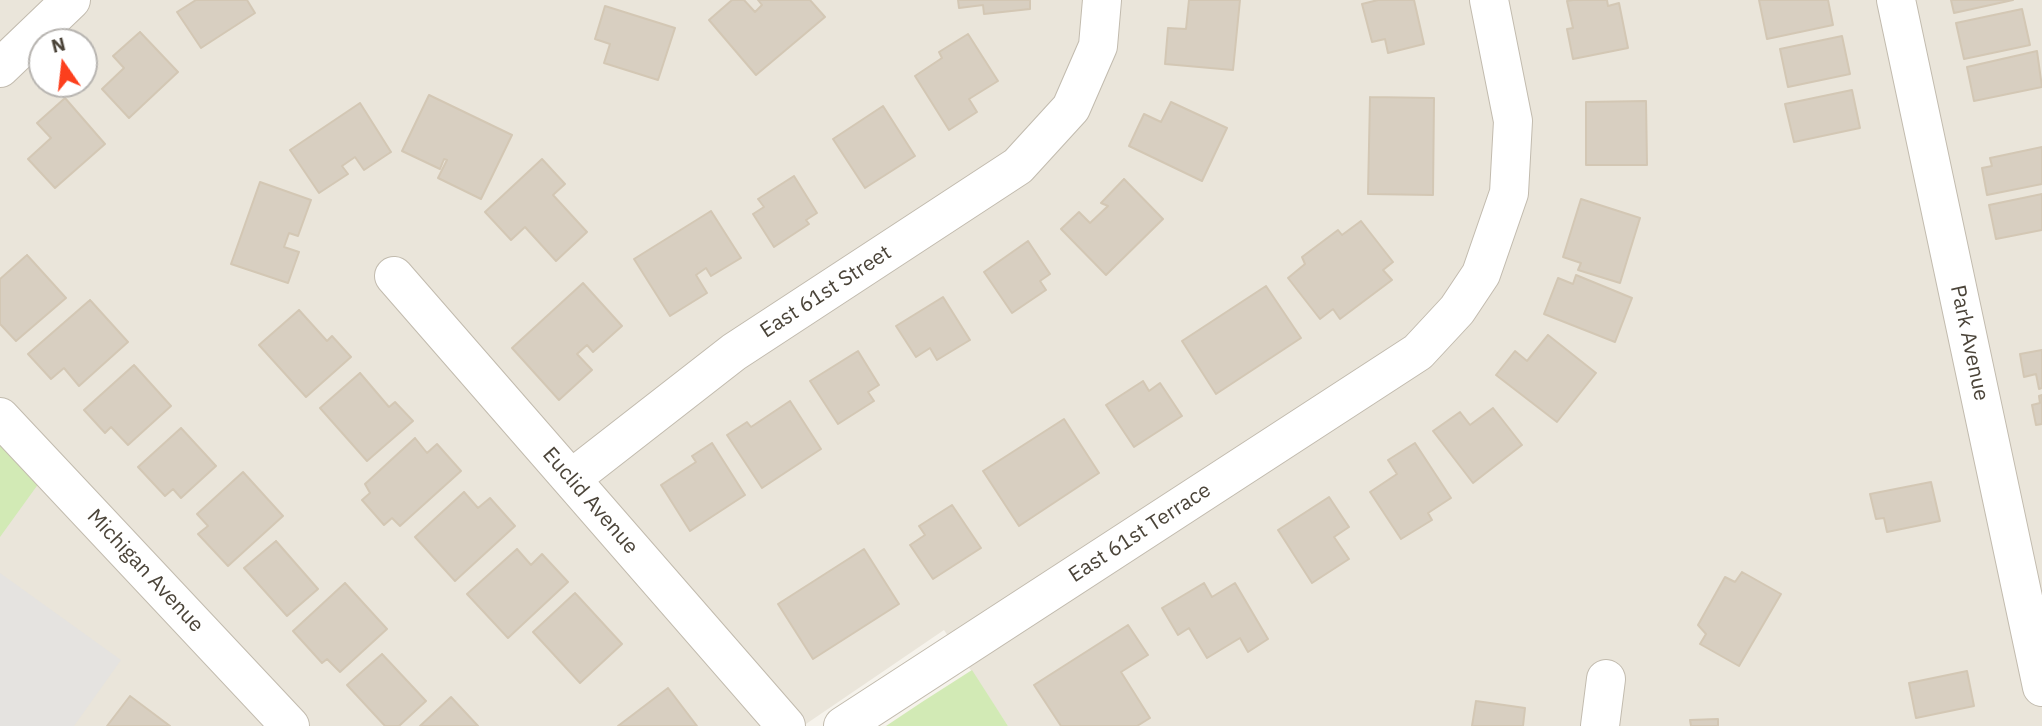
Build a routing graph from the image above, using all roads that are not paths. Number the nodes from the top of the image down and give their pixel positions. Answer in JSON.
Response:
{"nodes":[{"id":1,"x":71,"y":0,"type":"edge"},
{"id":2,"x":1102,"y":0,"type":"edge"},
{"id":3,"x":1489,"y":0,"type":"edge"},
{"id":4,"x":1896,"y":0,"type":"edge"},
{"id":5,"x":0,"y":68,"type":"edge"},
{"id":6,"x":394,"y":276,"type":"dead end"},
{"id":7,"x":0,"y":417,"type":"edge"},
{"id":8,"x":571,"y":479,"type":"junction"},
{"id":9,"x":1606,"y":679,"type":"dead end"},
{"id":10,"x":2042,"y":687,"type":"edge"},
{"id":11,"x":290,"y":726,"type":"edge"},
{"id":12,"x":786,"y":726,"type":"edge"},
{"id":13,"x":843,"y":726,"type":"edge"},
{"id":14,"x":1600,"y":726,"type":"edge"}],
"edges":[{"from":1,"to":5,"type":"street"},
{"from":2,"to":8,"type":"street","name":"East 61st Street"},
{"from":3,"to":13,"type":"street","name":"East 61st Terrace"},
{"from":4,"to":10,"type":"street","name":"Park Avenue"},
{"from":6,"to":8,"type":"street","name":"Euclid Avenue"},
{"from":7,"to":11,"type":"street","name":"Michigan Avenue"},
{"from":8,"to":12,"type":"street","name":"Euclid Avenue"},
{"from":9,"to":14,"type":"street"}]}
